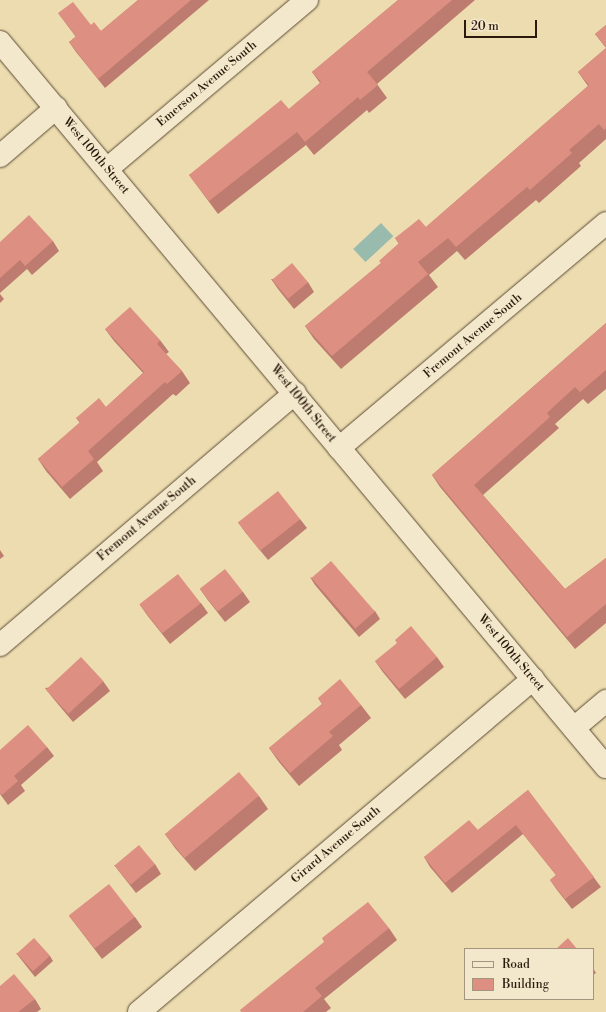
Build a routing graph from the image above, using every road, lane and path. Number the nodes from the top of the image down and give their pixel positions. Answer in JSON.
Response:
{"nodes":[{"id":1,"x":307,"y":0,"type":"edge"},
{"id":2,"x":0,"y":42,"type":"edge"},
{"id":3,"x":56,"y":108,"type":"junction"},
{"id":4,"x":0,"y":156,"type":"edge"},
{"id":5,"x":107,"y":169,"type":"junction"},
{"id":6,"x":606,"y":223,"type":"edge"},
{"id":7,"x":295,"y":393,"type":"junction"},
{"id":8,"x":339,"y":448,"type":"junction"},
{"id":9,"x":0,"y":645,"type":"edge"},
{"id":10,"x":533,"y":679,"type":"junction"},
{"id":11,"x":606,"y":701,"type":"edge"},
{"id":12,"x":574,"y":728,"type":"junction"},
{"id":13,"x":606,"y":767,"type":"edge"},
{"id":14,"x":139,"y":1012,"type":"edge"}],
"edges":[{"from":1,"to":5,"type":"street","name":"Emerson Avenue South"},
{"from":2,"to":3,"type":"street","name":"West 100th Street"},
{"from":3,"to":4,"type":"street"},
{"from":3,"to":5,"type":"street","name":"West 100th Street"},
{"from":5,"to":7,"type":"street","name":"West 100th Street"},
{"from":6,"to":8,"type":"street","name":"Fremont Avenue South"},
{"from":7,"to":8,"type":"street","name":"West 100th Street"},
{"from":7,"to":9,"type":"street","name":"Fremont Avenue South"},
{"from":8,"to":10,"type":"street","name":"West 100th Street"},
{"from":10,"to":12,"type":"street","name":"West 100th Street"},
{"from":10,"to":14,"type":"street","name":"Girard Avenue South"},
{"from":11,"to":12,"type":"street"},
{"from":12,"to":13,"type":"street","name":"West 100th Street"}]}
